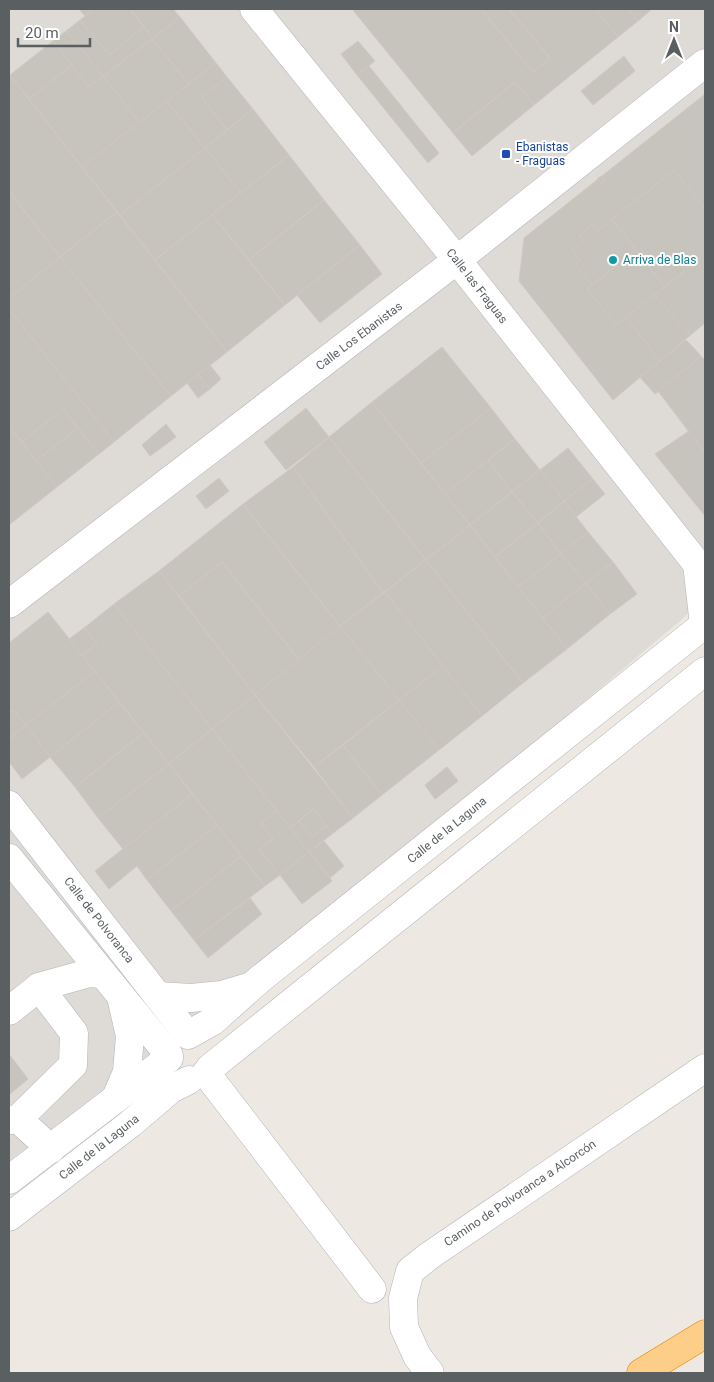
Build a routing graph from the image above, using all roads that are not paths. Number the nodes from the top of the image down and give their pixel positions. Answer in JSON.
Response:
{"nodes":[{"id":1,"x":254,"y":9,"type":"edge"},
{"id":2,"x":705,"y":63,"type":"edge"},
{"id":3,"x":457,"y":260,"type":"junction"},
{"id":4,"x":701,"y":565,"type":"edge"},
{"id":5,"x":9,"y":604,"type":"edge"},
{"id":6,"x":704,"y":625,"type":"edge"},
{"id":7,"x":705,"y":671,"type":"edge"},
{"id":8,"x":9,"y":804,"type":"edge"},
{"id":9,"x":9,"y":858,"type":"edge"},
{"id":10,"x":103,"y":974,"type":"junction"},
{"id":11,"x":253,"y":985,"type":"junction"},
{"id":12,"x":39,"y":988,"type":"junction"},
{"id":13,"x":120,"y":995,"type":"junction"},
{"id":14,"x":158,"y":996,"type":"junction"},
{"id":15,"x":9,"y":1011,"type":"edge"},
{"id":16,"x":188,"y":1035,"type":"junction"},
{"id":17,"x":169,"y":1056,"type":"junction"},
{"id":18,"x":705,"y":1068,"type":"edge"},
{"id":19,"x":202,"y":1074,"type":"junction"},
{"id":20,"x":116,"y":1098,"type":"junction"},
{"id":21,"x":13,"y":1119,"type":"edge"},
{"id":22,"x":51,"y":1149,"type":"junction"},
{"id":23,"x":9,"y":1180,"type":"edge"},
{"id":24,"x":9,"y":1216,"type":"edge"},
{"id":25,"x":372,"y":1290,"type":"dead end"},
{"id":26,"x":705,"y":1334,"type":"edge"},
{"id":27,"x":423,"y":1365,"type":"edge"},
{"id":28,"x":641,"y":1373,"type":"edge"}],
"edges":[{"from":1,"to":3,"type":"street","name":"Calle las Fraguas"},
{"from":2,"to":3,"type":"street","name":"Calle Los Ebanistas"},
{"from":3,"to":4,"type":"street","name":"Calle las Fraguas"},
{"from":3,"to":5,"type":"street","name":"Calle Los Ebanistas"},
{"from":4,"to":6,"type":"street","name":"Calle las Fraguas"},
{"from":6,"to":11,"type":"street","name":"Calle de la Laguna"},
{"from":7,"to":19,"type":"street","name":"Calle de la Laguna"},
{"from":8,"to":14,"type":"street","name":"Calle de Polvoranca"},
{"from":9,"to":10,"type":"street"},
{"from":10,"to":12,"type":"street"},
{"from":10,"to":13,"type":"street"},
{"from":11,"to":14,"type":"street"},
{"from":11,"to":16,"type":"street","name":"Calle de la Laguna"},
{"from":12,"to":15,"type":"street"},
{"from":12,"to":21,"type":"street"},
{"from":13,"to":17,"type":"street"},
{"from":13,"to":20,"type":"street"},
{"from":14,"to":16,"type":"street","name":"Calle de Polvoranca"},
{"from":16,"to":17,"type":"street"},
{"from":16,"to":19,"type":"street"},
{"from":17,"to":19,"type":"street"},
{"from":17,"to":20,"type":"street"},
{"from":18,"to":27,"type":"street","name":"Camino de Polvoranca a Alcorcón"},
{"from":19,"to":24,"type":"street","name":"Calle de la Laguna"},
{"from":19,"to":25,"type":"street"},
{"from":20,"to":22,"type":"street"},
{"from":21,"to":22,"type":"street"},
{"from":22,"to":23,"type":"street"},
{"from":26,"to":28,"type":"highway"}]}
